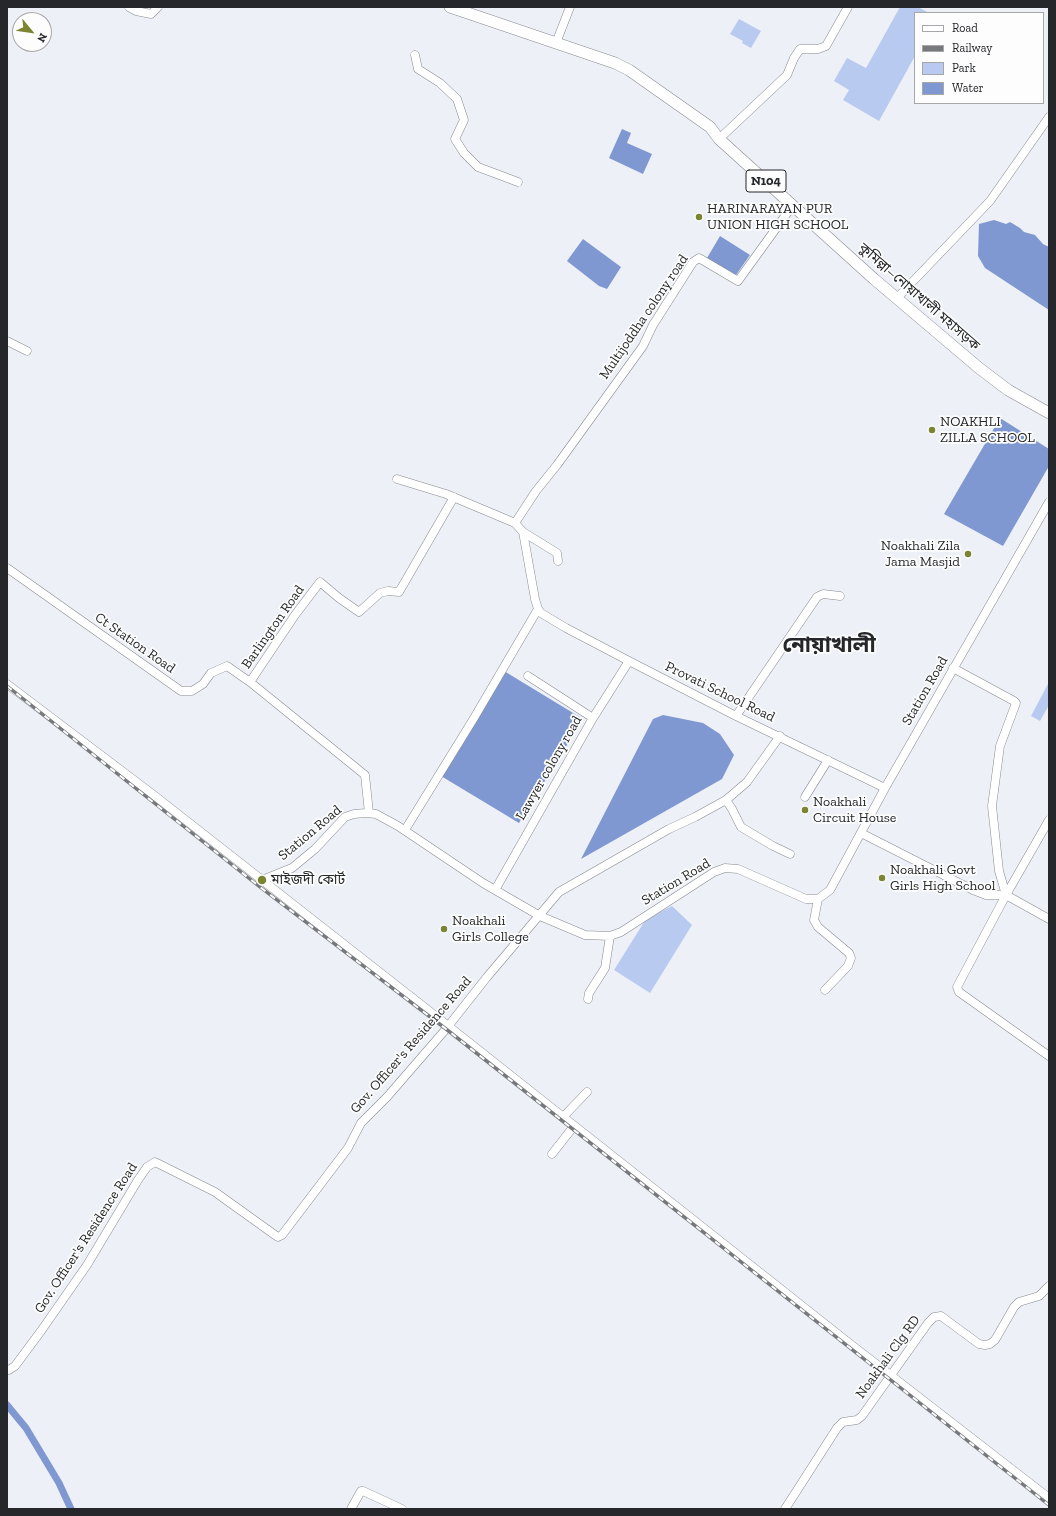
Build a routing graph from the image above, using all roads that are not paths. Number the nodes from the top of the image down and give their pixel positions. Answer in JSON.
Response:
{"nodes":[{"id":1,"x":129,"y":7,"type":"edge"},
{"id":2,"x":158,"y":7,"type":"edge"},
{"id":3,"x":450,"y":7,"type":"edge"},
{"id":4,"x":570,"y":7,"type":"edge"},
{"id":5,"x":848,"y":7,"type":"edge"},
{"id":6,"x":556,"y":43,"type":"junction"},
{"id":7,"x":416,"y":55,"type":"dead end"},
{"id":8,"x":1049,"y":117,"type":"edge"},
{"id":9,"x":719,"y":139,"type":"junction"},
{"id":10,"x":518,"y":182,"type":"dead end"},
{"id":11,"x":793,"y":205,"type":"junction"},
{"id":12,"x":897,"y":298,"type":"junction"},
{"id":13,"x":7,"y":341,"type":"edge"},
{"id":14,"x":27,"y":351,"type":"dead end"},
{"id":15,"x":1049,"y":413,"type":"edge"},
{"id":16,"x":397,"y":479,"type":"dead end"},
{"id":17,"x":454,"y":497,"type":"junction"},
{"id":18,"x":1049,"y":502,"type":"edge"},
{"id":19,"x":518,"y":521,"type":"junction"},
{"id":20,"x":523,"y":532,"type":"junction"},
{"id":21,"x":558,"y":560,"type":"dead end"},
{"id":22,"x":7,"y":568,"type":"edge"},
{"id":23,"x":840,"y":596,"type":"dead end"},
{"id":24,"x":538,"y":609,"type":"junction"},
{"id":25,"x":629,"y":661,"type":"junction"},
{"id":26,"x":953,"y":668,"type":"junction"},
{"id":27,"x":528,"y":676,"type":"dead end"},
{"id":28,"x":250,"y":682,"type":"junction"},
{"id":29,"x":7,"y":684,"type":"edge"},
{"id":30,"x":736,"y":716,"type":"junction"},
{"id":31,"x":593,"y":718,"type":"junction"},
{"id":32,"x":780,"y":736,"type":"junction"},
{"id":33,"x":828,"y":760,"type":"junction"},
{"id":34,"x":885,"y":788,"type":"junction"},
{"id":35,"x":805,"y":797,"type":"dead end"},
{"id":36,"x":726,"y":800,"type":"junction"},
{"id":37,"x":369,"y":813,"type":"junction"},
{"id":38,"x":1049,"y":820,"type":"edge"},
{"id":39,"x":405,"y":830,"type":"junction"},
{"id":40,"x":861,"y":833,"type":"junction"},
{"id":41,"x":790,"y":854,"type":"dead end"},
{"id":42,"x":262,"y":880,"type":"junction"},
{"id":43,"x":496,"y":890,"type":"junction"},
{"id":44,"x":1006,"y":895,"type":"junction"},
{"id":45,"x":818,"y":899,"type":"junction"},
{"id":46,"x":540,"y":916,"type":"junction"},
{"id":47,"x":1049,"y":919,"type":"edge"},
{"id":48,"x":610,"y":936,"type":"junction"},
{"id":49,"x":825,"y":990,"type":"dead end"},
{"id":50,"x":588,"y":999,"type":"dead end"},
{"id":51,"x":447,"y":1025,"type":"junction"},
{"id":52,"x":1049,"y":1056,"type":"edge"},
{"id":53,"x":587,"y":1092,"type":"dead end"},
{"id":54,"x":563,"y":1117,"type":"junction"},
{"id":55,"x":574,"y":1126,"type":"junction"},
{"id":56,"x":552,"y":1154,"type":"dead end"},
{"id":57,"x":1049,"y":1286,"type":"edge"},
{"id":58,"x":7,"y":1369,"type":"edge"},
{"id":59,"x":891,"y":1375,"type":"junction"},
{"id":60,"x":1049,"y":1498,"type":"edge"},
{"id":61,"x":351,"y":1509,"type":"edge"},
{"id":62,"x":402,"y":1509,"type":"edge"},
{"id":63,"x":785,"y":1509,"type":"edge"}],
"edges":[{"from":1,"to":2,"type":"street"},
{"from":3,"to":6,"type":"highway","name":"কুমিল্লা–নোয়াখালী মহাসড়ক","number":"N104"},
{"from":4,"to":6,"type":"street"},
{"from":5,"to":9,"type":"street"},
{"from":6,"to":9,"type":"highway","name":"কুমিল্লা–নোয়াখালী মহাসড়ক","number":"N104"},
{"from":7,"to":10,"type":"street"},
{"from":8,"to":12,"type":"street"},
{"from":9,"to":11,"type":"highway","name":"কুমিল্লা–নোয়াখালী মহাসড়ক","number":"N104"},
{"from":11,"to":12,"type":"highway","name":"কুমিল্লা–নোয়াখালী মহাসড়ক","number":"N104"},
{"from":11,"to":19,"type":"street","name":"Multijoddha colony road"},
{"from":12,"to":15,"type":"highway","name":"কুমিল্লা–নোয়াখালী মহাসড়ক","number":"N104"},
{"from":13,"to":14,"type":"street"},
{"from":16,"to":17,"type":"street"},
{"from":17,"to":19,"type":"street"},
{"from":17,"to":28,"type":"street","name":"Barlington Road"},
{"from":18,"to":26,"type":"street","name":"Station Road"},
{"from":19,"to":20,"type":"street"},
{"from":20,"to":21,"type":"street"},
{"from":20,"to":24,"type":"street"},
{"from":22,"to":28,"type":"street","name":"Ct Station Road"},
{"from":23,"to":30,"type":"street"},
{"from":24,"to":25,"type":"street","name":"Provati School Road"},
{"from":24,"to":39,"type":"street"},
{"from":25,"to":30,"type":"street","name":"Provati School Road"},
{"from":25,"to":31,"type":"street","name":"Lawyer colony road"},
{"from":26,"to":34,"type":"street","name":"Station Road"},
{"from":26,"to":44,"type":"street"},
{"from":27,"to":31,"type":"street"},
{"from":28,"to":37,"type":"street","name":"Barlington Road"},
{"from":29,"to":42,"type":"street"},
{"from":30,"to":32,"type":"street","name":"Provati School Road"},
{"from":31,"to":43,"type":"street","name":"Lawyer colony road"},
{"from":32,"to":33,"type":"street","name":"Provati School Road"},
{"from":32,"to":36,"type":"street","name":"Gov. Officer's Residence Road"},
{"from":33,"to":34,"type":"street","name":"Provati School Road"},
{"from":33,"to":35,"type":"street"},
{"from":34,"to":40,"type":"street","name":"Station Road"},
{"from":36,"to":41,"type":"street"},
{"from":36,"to":46,"type":"street","name":"Gov. Officer's Residence Road"},
{"from":37,"to":39,"type":"street","name":"Station Road"},
{"from":37,"to":42,"type":"street","name":"Station Road"},
{"from":38,"to":44,"type":"street"},
{"from":39,"to":43,"type":"street","name":"Station Road"},
{"from":40,"to":44,"type":"street"},
{"from":40,"to":45,"type":"street","name":"Station Road"},
{"from":42,"to":51,"type":"street"},
{"from":43,"to":46,"type":"street","name":"Station Road"},
{"from":44,"to":47,"type":"street"},
{"from":44,"to":52,"type":"street"},
{"from":45,"to":48,"type":"street","name":"Station Road"},
{"from":45,"to":49,"type":"street"},
{"from":46,"to":48,"type":"street","name":"Station Road"},
{"from":46,"to":51,"type":"street","name":"Gov. Officer's Residence Road"},
{"from":48,"to":50,"type":"street"},
{"from":51,"to":54,"type":"street"},
{"from":51,"to":58,"type":"street","name":"Gov. Officer's Residence Road"},
{"from":53,"to":54,"type":"street"},
{"from":54,"to":55,"type":"street"},
{"from":55,"to":56,"type":"street"},
{"from":55,"to":59,"type":"street"},
{"from":57,"to":59,"type":"street","name":"Noakhali Clg RD"},
{"from":59,"to":60,"type":"street"},
{"from":59,"to":63,"type":"street","name":"Noakhali Clg RD"},
{"from":61,"to":62,"type":"street"}]}
